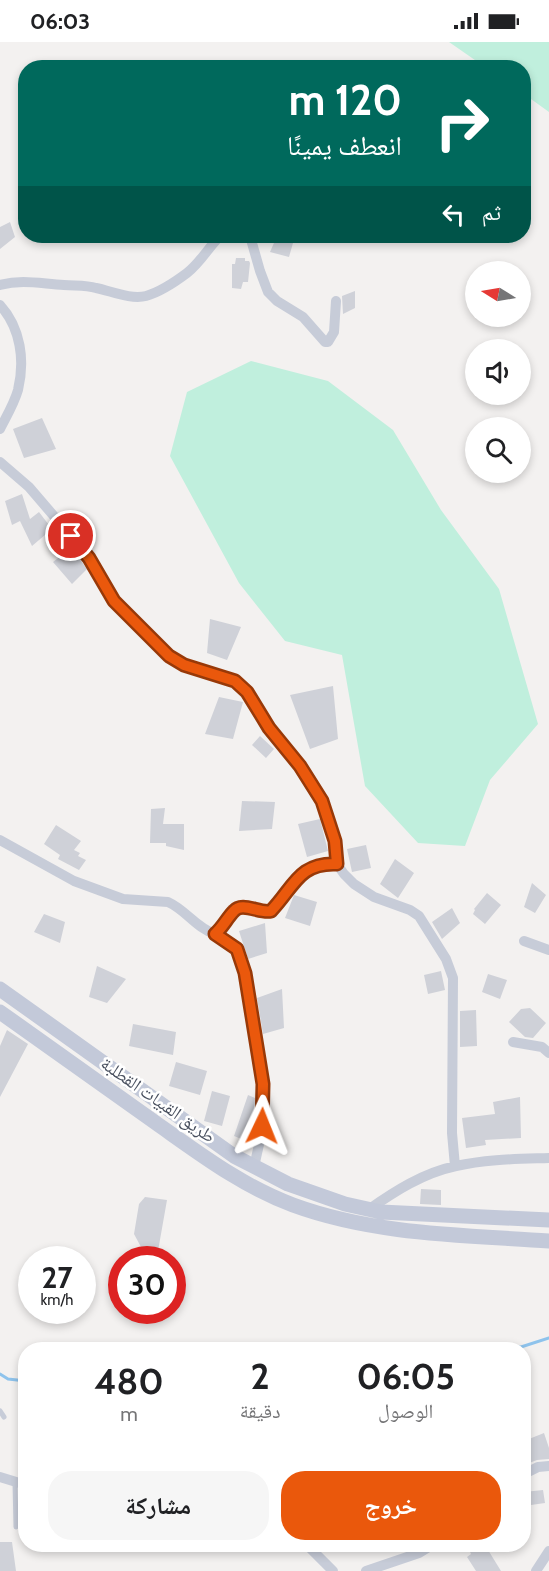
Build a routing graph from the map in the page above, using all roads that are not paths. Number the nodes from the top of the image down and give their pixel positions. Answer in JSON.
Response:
{"nodes":[{"id":1,"x":210,"y":243,"type":"edge"},
{"id":2,"x":213,"y":243,"type":"edge"},
{"id":3,"x":252,"y":243,"type":"edge"},
{"id":4,"x":208,"y":248,"type":"junction"},
{"id":5,"x":0,"y":285,"type":"edge"},
{"id":6,"x":336,"y":302,"type":"dead end"},
{"id":7,"x":0,"y":305,"type":"edge"},
{"id":8,"x":0,"y":429,"type":"edge"},
{"id":9,"x":0,"y":462,"type":"edge"},
{"id":10,"x":0,"y":840,"type":"edge"},
{"id":11,"x":337,"y":864,"type":"junction"},
{"id":12,"x":215,"y":934,"type":"junction"},
{"id":13,"x":524,"y":941,"type":"dead end"},
{"id":14,"x":549,"y":950,"type":"edge"},
{"id":15,"x":0,"y":989,"type":"edge"},
{"id":16,"x":0,"y":1012,"type":"edge"},
{"id":17,"x":513,"y":1042,"type":"dead end"},
{"id":18,"x":549,"y":1053,"type":"edge"},
{"id":19,"x":549,"y":1158,"type":"edge"},
{"id":20,"x":455,"y":1166,"type":"junction"},
{"id":21,"x":254,"y":1167,"type":"junction"},
{"id":22,"x":368,"y":1210,"type":"junction"},
{"id":23,"x":549,"y":1220,"type":"edge"},
{"id":24,"x":549,"y":1241,"type":"edge"},
{"id":25,"x":0,"y":1411,"type":"edge"},
{"id":26,"x":4,"y":1417,"type":"dead end"},
{"id":27,"x":549,"y":1466,"type":"edge"},
{"id":28,"x":531,"y":1470,"type":"edge"},
{"id":29,"x":0,"y":1477,"type":"edge"},
{"id":30,"x":18,"y":1482,"type":"edge"},
{"id":31,"x":18,"y":1505,"type":"edge"},
{"id":32,"x":16,"y":1527,"type":"dead end"},
{"id":33,"x":549,"y":1551,"type":"edge"},
{"id":34,"x":314,"y":1552,"type":"edge"},
{"id":35,"x":421,"y":1552,"type":"edge"},
{"id":36,"x":333,"y":1571,"type":"edge"},
{"id":37,"x":366,"y":1571,"type":"edge"},
{"id":38,"x":536,"y":1571,"type":"edge"}],
"edges":[{"from":1,"to":4,"type":"street"},
{"from":2,"to":4,"type":"street"},
{"from":3,"to":6,"type":"street"},
{"from":4,"to":5,"type":"street"},
{"from":7,"to":8,"type":"street"},
{"from":9,"to":11,"type":"street"},
{"from":10,"to":12,"type":"street"},
{"from":11,"to":12,"type":"street"},
{"from":11,"to":20,"type":"street"},
{"from":12,"to":21,"type":"street"},
{"from":13,"to":14,"type":"street"},
{"from":15,"to":21,"type":"main road"},
{"from":16,"to":24,"type":"main road","name":"طريق القبيات القطلبة"},
{"from":17,"to":18,"type":"street"},
{"from":19,"to":20,"type":"street"},
{"from":20,"to":22,"type":"street"},
{"from":21,"to":22,"type":"main road"},
{"from":22,"to":23,"type":"main road"},
{"from":25,"to":26,"type":"lane"},
{"from":27,"to":28,"type":"street"},
{"from":29,"to":30,"type":"street"},
{"from":31,"to":32,"type":"lane"},
{"from":33,"to":38,"type":"street"},
{"from":34,"to":36,"type":"street"},
{"from":35,"to":37,"type":"street"}]}
